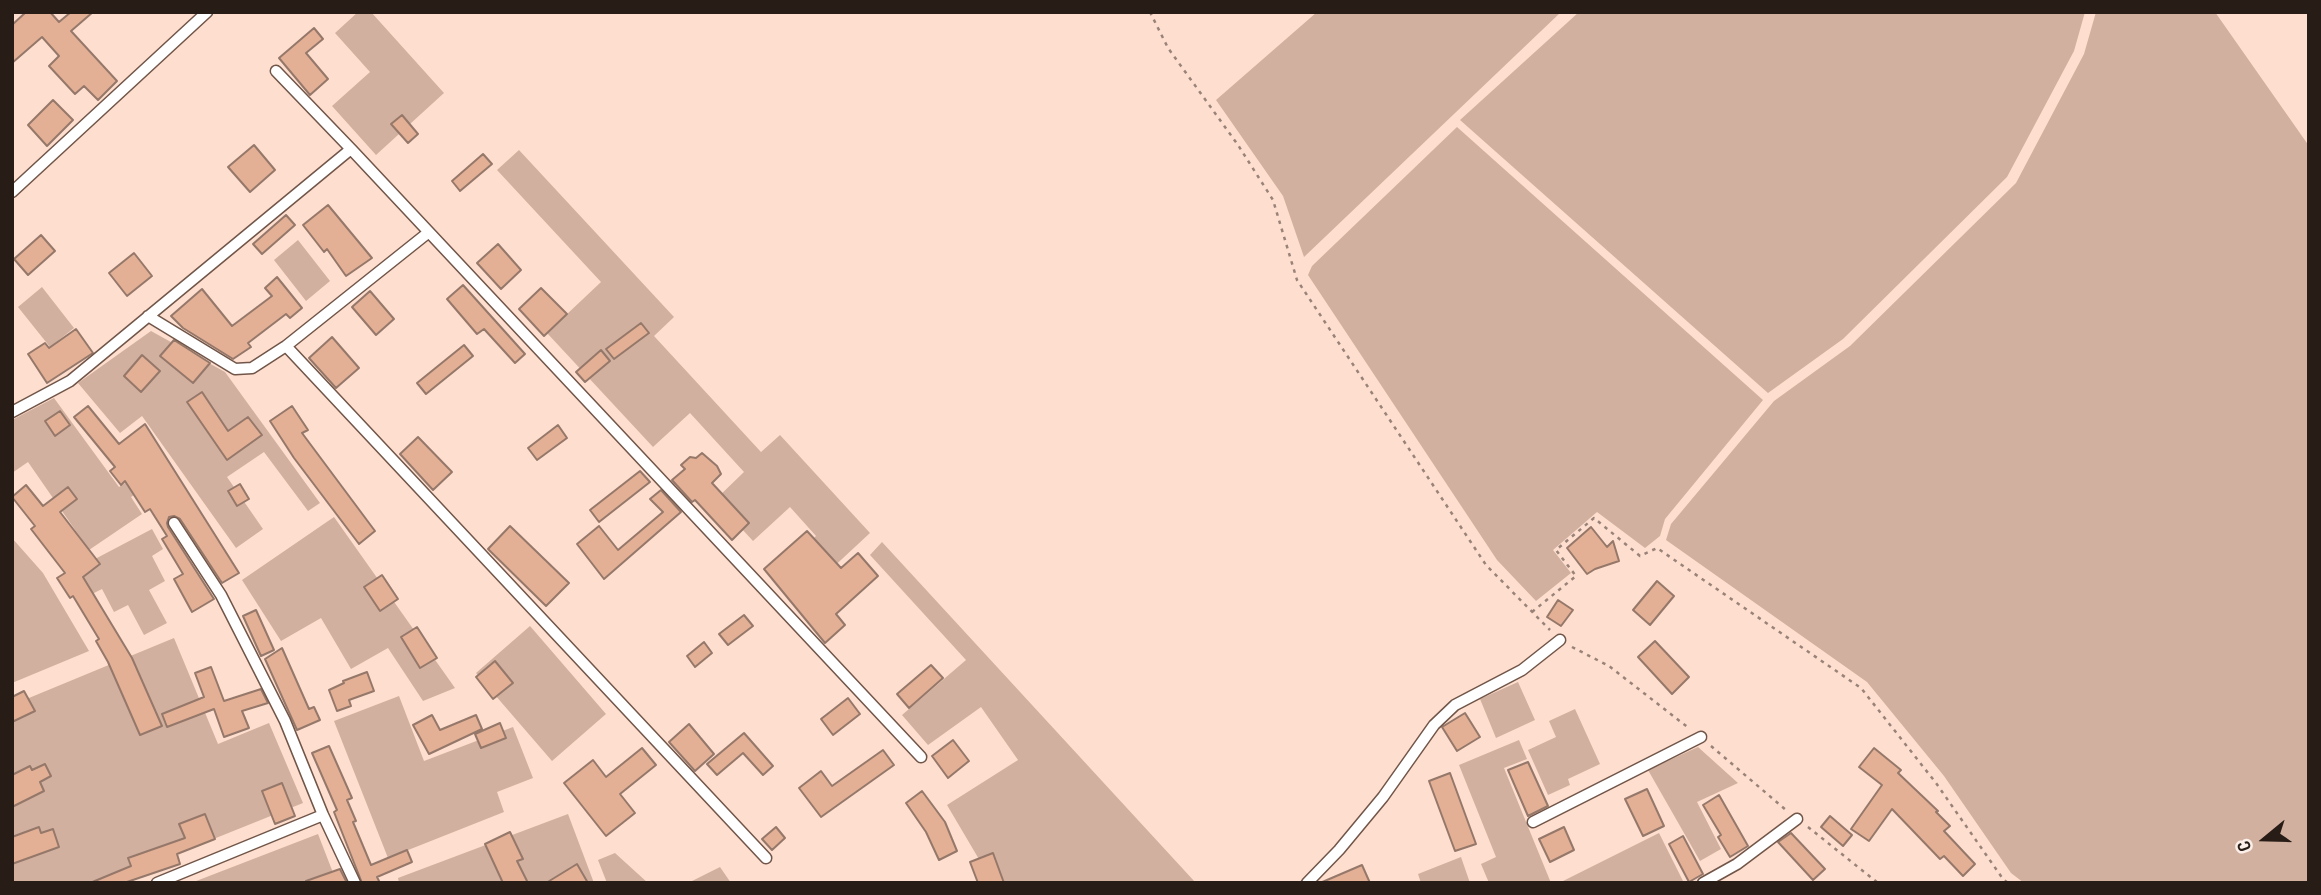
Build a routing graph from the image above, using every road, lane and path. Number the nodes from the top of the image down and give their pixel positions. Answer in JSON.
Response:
{"nodes":[{"id":1,"x":207,"y":12,"type":"edge"},
{"id":2,"x":1150,"y":12,"type":"edge"},
{"id":3,"x":276,"y":71,"type":"dead end"},
{"id":4,"x":351,"y":149,"type":"junction"},
{"id":5,"x":12,"y":192,"type":"edge"},
{"id":6,"x":429,"y":232,"type":"junction"},
{"id":7,"x":148,"y":316,"type":"junction"},
{"id":8,"x":286,"y":346,"type":"junction"},
{"id":9,"x":12,"y":412,"type":"edge"},
{"id":10,"x":174,"y":523,"type":"dead end"},
{"id":11,"x":1532,"y":612,"type":"junction"},
{"id":12,"x":1560,"y":640,"type":"junction"},
{"id":13,"x":1701,"y":737,"type":"junction"},
{"id":14,"x":921,"y":757,"type":"dead end"},
{"id":15,"x":323,"y":815,"type":"junction"},
{"id":16,"x":1797,"y":819,"type":"junction"},
{"id":17,"x":1533,"y":822,"type":"dead end"},
{"id":18,"x":765,"y":858,"type":"dead end"},
{"id":19,"x":158,"y":883,"type":"edge"},
{"id":20,"x":355,"y":883,"type":"edge"},
{"id":21,"x":1307,"y":883,"type":"edge"},
{"id":22,"x":1703,"y":883,"type":"edge"},
{"id":23,"x":1878,"y":883,"type":"edge"},
{"id":24,"x":2008,"y":883,"type":"edge"}],
"edges":[{"from":1,"to":5,"type":"lane"},
{"from":2,"to":11,"type":"path"},
{"from":3,"to":4,"type":"lane"},
{"from":4,"to":6,"type":"lane"},
{"from":4,"to":7,"type":"lane"},
{"from":6,"to":8,"type":"lane"},
{"from":6,"to":14,"type":"lane"},
{"from":7,"to":8,"type":"lane"},
{"from":7,"to":9,"type":"lane"},
{"from":8,"to":18,"type":"lane"},
{"from":10,"to":15,"type":"lane"},
{"from":11,"to":12,"type":"path"},
{"from":11,"to":24,"type":"path"},
{"from":12,"to":13,"type":"path"},
{"from":12,"to":21,"type":"lane"},
{"from":13,"to":16,"type":"path"},
{"from":13,"to":17,"type":"lane"},
{"from":15,"to":19,"type":"lane"},
{"from":15,"to":20,"type":"lane"},
{"from":16,"to":22,"type":"lane"},
{"from":16,"to":23,"type":"path"}]}
